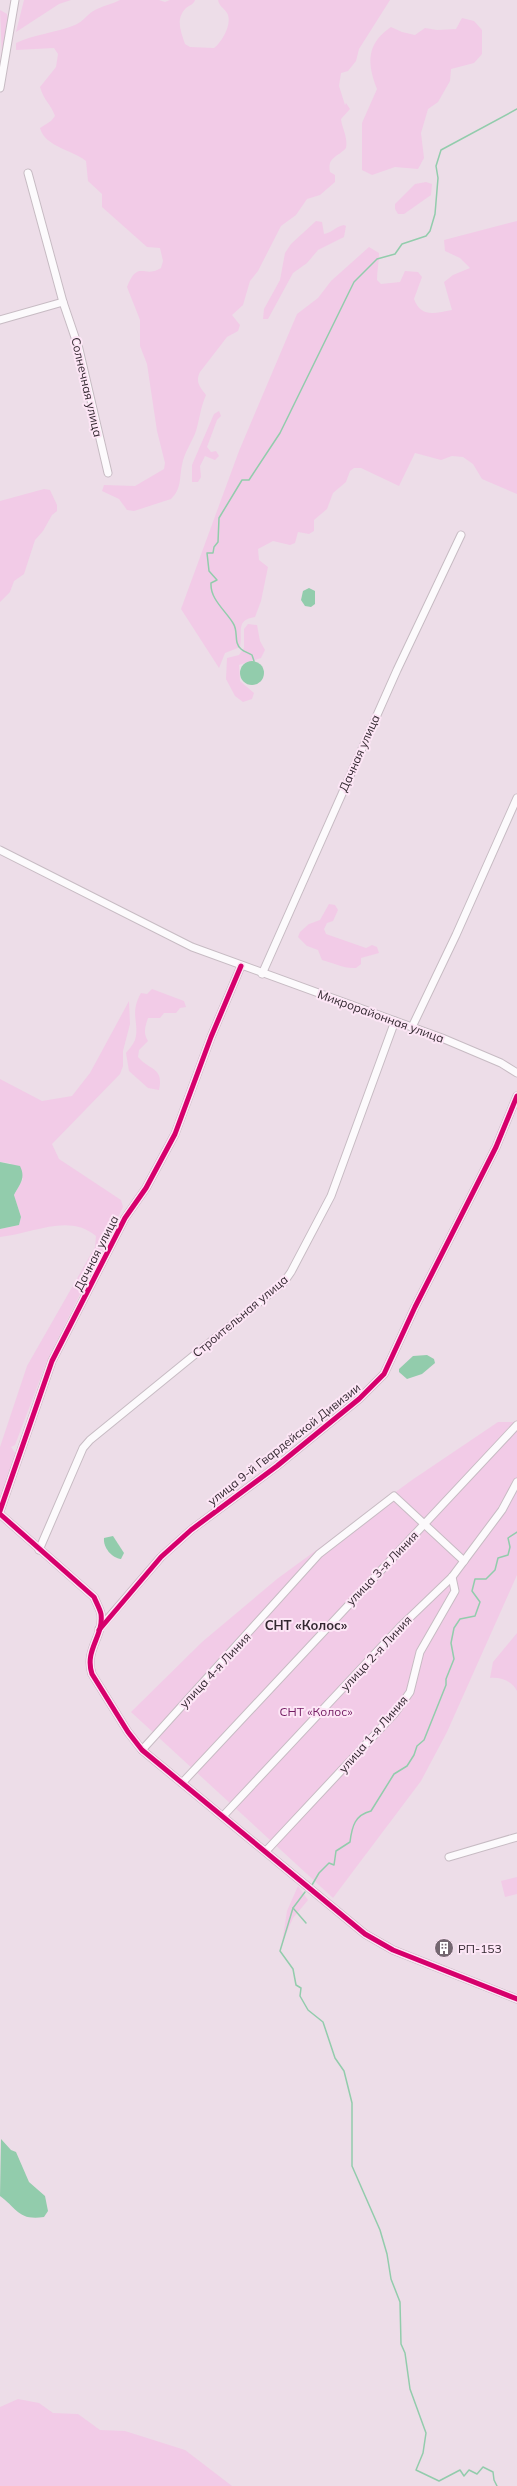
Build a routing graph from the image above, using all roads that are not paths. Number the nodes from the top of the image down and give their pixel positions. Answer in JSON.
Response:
{"nodes":[{"id":1,"x":15,"y":0,"type":"edge"},
{"id":2,"x":0,"y":88,"type":"edge"},
{"id":3,"x":28,"y":173,"type":"dead end"},
{"id":4,"x":63,"y":302,"type":"junction"},
{"id":5,"x":0,"y":320,"type":"edge"},
{"id":6,"x":108,"y":473,"type":"dead end"},
{"id":7,"x":461,"y":535,"type":"dead end"},
{"id":8,"x":517,"y":798,"type":"edge"},
{"id":9,"x":0,"y":850,"type":"edge"},
{"id":10,"x":241,"y":966,"type":"junction"},
{"id":11,"x":262,"y":974,"type":"junction"},
{"id":12,"x":395,"y":1021,"type":"junction"},
{"id":13,"x":412,"y":1027,"type":"junction"},
{"id":14,"x":517,"y":1073,"type":"edge"},
{"id":15,"x":517,"y":1096,"type":"edge"},
{"id":16,"x":517,"y":1425,"type":"edge"},
{"id":17,"x":517,"y":1482,"type":"edge"},
{"id":18,"x":0,"y":1511,"type":"edge"},
{"id":19,"x":0,"y":1514,"type":"edge"},
{"id":20,"x":423,"y":1525,"type":"junction"},
{"id":21,"x":38,"y":1550,"type":"junction"},
{"id":22,"x":464,"y":1560,"type":"junction"},
{"id":23,"x":452,"y":1576,"type":"junction"},
{"id":24,"x":98,"y":1630,"type":"junction"},
{"id":25,"x":142,"y":1750,"type":"junction"},
{"id":26,"x":182,"y":1783,"type":"junction"},
{"id":27,"x":224,"y":1815,"type":"junction"},
{"id":28,"x":517,"y":1837,"type":"edge"},
{"id":29,"x":266,"y":1851,"type":"junction"},
{"id":30,"x":450,"y":1857,"type":"dead end"},
{"id":31,"x":517,"y":1999,"type":"edge"}],
"edges":[{"from":1,"to":2,"type":"street"},
{"from":3,"to":4,"type":"street","name":"Солнечная улица"},
{"from":4,"to":5,"type":"street"},
{"from":4,"to":6,"type":"street","name":"Солнечная улица"},
{"from":7,"to":11,"type":"street","name":"Дачная улица"},
{"from":8,"to":13,"type":"street"},
{"from":9,"to":10,"type":"street","name":"Микрорайонная улица"},
{"from":10,"to":11,"type":"street","name":"Микрорайонная улица"},
{"from":10,"to":18,"type":"street","name":"Дачная улица"},
{"from":11,"to":12,"type":"street","name":"Микрорайонная улица"},
{"from":12,"to":13,"type":"street","name":"Микрорайонная улица"},
{"from":12,"to":21,"type":"street","name":"Строительная улица"},
{"from":13,"to":14,"type":"street","name":"Микрорайонная улица"},
{"from":15,"to":24,"type":"street","name":"улица 9-й Гвардейской Дивизии"},
{"from":16,"to":20,"type":"street","name":"улица 3-я Линия"},
{"from":17,"to":22,"type":"street","name":"улица 2-я Линия"},
{"from":19,"to":21,"type":"street"},
{"from":20,"to":22,"type":"street"},
{"from":20,"to":25,"type":"street","name":"улица 4-я Линия"},
{"from":20,"to":26,"type":"street","name":"улица 3-я Линия"},
{"from":21,"to":24,"type":"street"},
{"from":22,"to":23,"type":"street","name":"улица 2-я Линия"},
{"from":23,"to":27,"type":"street","name":"улица 2-я Линия"},
{"from":23,"to":29,"type":"street","name":"улица 1-я Линия"},
{"from":24,"to":25,"type":"street"},
{"from":25,"to":26,"type":"street"},
{"from":26,"to":27,"type":"street"},
{"from":27,"to":29,"type":"street"},
{"from":28,"to":30,"type":"street"},
{"from":29,"to":31,"type":"street"}]}
